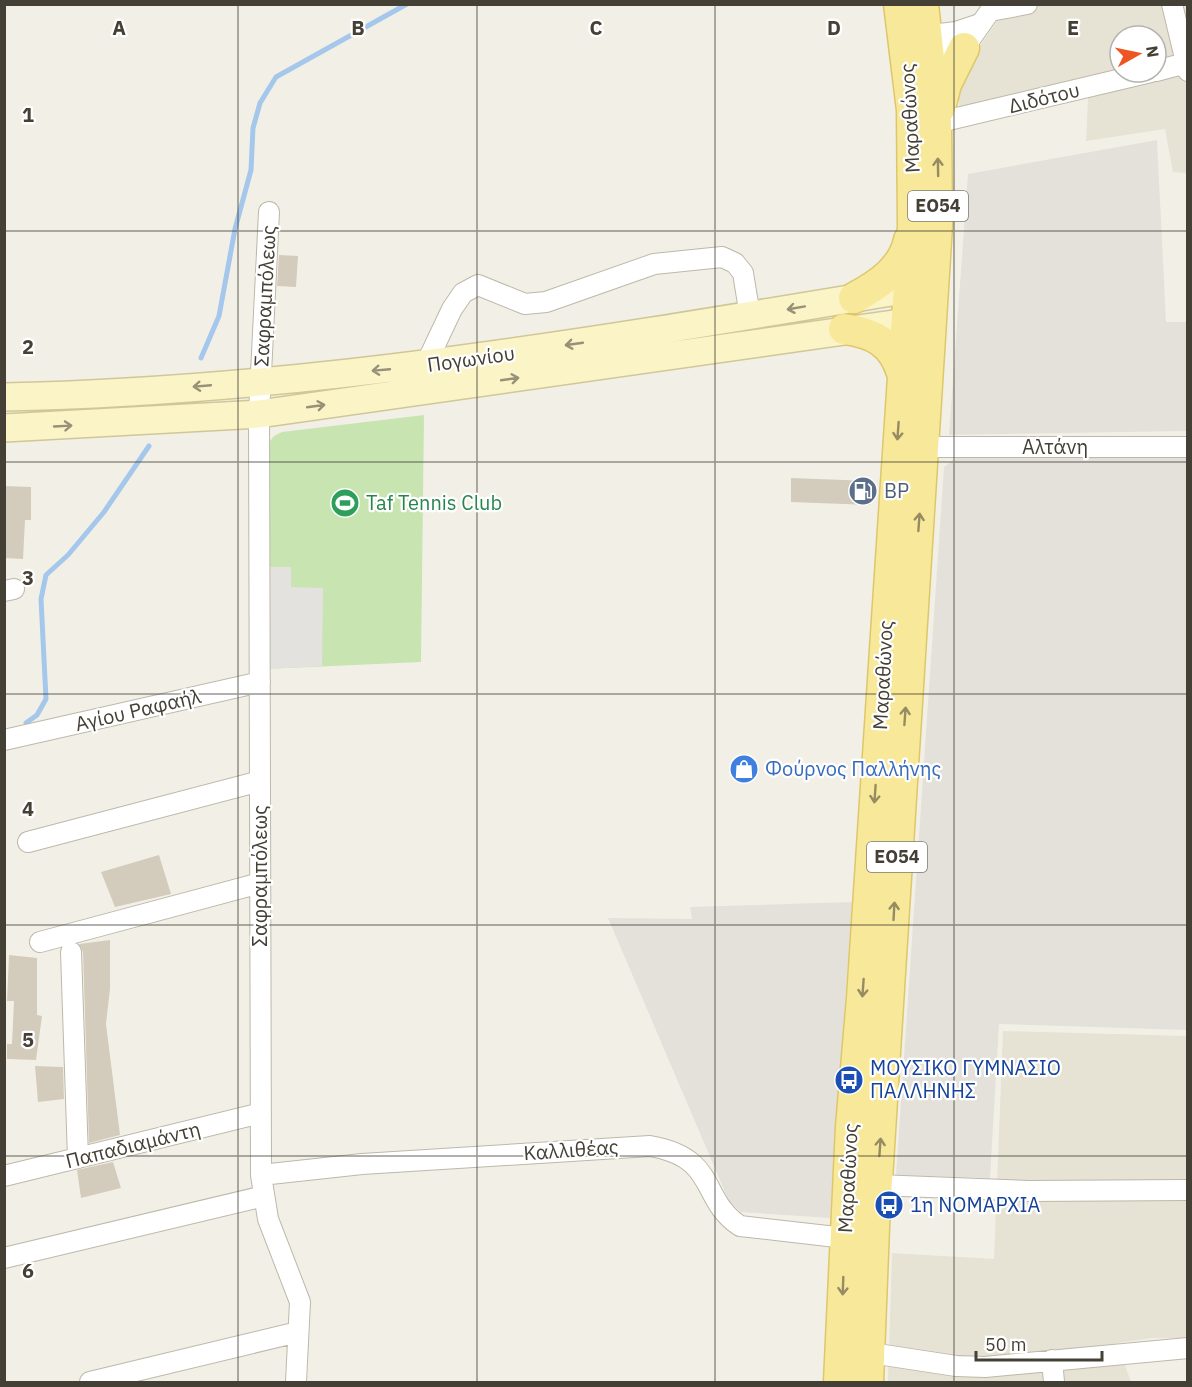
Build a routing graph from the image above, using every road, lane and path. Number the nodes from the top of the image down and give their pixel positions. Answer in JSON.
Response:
{"nodes":[{"id":1,"x":898,"y":4,"type":"edge"},
{"id":2,"x":923,"y":4,"type":"edge"},
{"id":3,"x":1027,"y":4,"type":"edge"},
{"id":4,"x":1172,"y":4,"type":"edge"},
{"id":5,"x":982,"y":22,"type":"edge"},
{"id":6,"x":917,"y":47,"type":"junction"},
{"id":7,"x":1187,"y":67,"type":"edge"},
{"id":8,"x":1168,"y":69,"type":"edge"},
{"id":9,"x":1108,"y":82,"type":"edge"},
{"id":10,"x":936,"y":123,"type":"junction"},
{"id":11,"x":269,"y":212,"type":"dead end"},
{"id":12,"x":912,"y":226,"type":"junction"},
{"id":13,"x":921,"y":290,"type":"junction"},
{"id":14,"x":854,"y":298,"type":"junction"},
{"id":15,"x":750,"y":316,"type":"junction"},
{"id":16,"x":918,"y":320,"type":"junction"},
{"id":17,"x":844,"y":329,"type":"junction"},
{"id":18,"x":425,"y":366,"type":"junction"},
{"id":19,"x":902,"y":373,"type":"junction"},
{"id":20,"x":260,"y":381,"type":"junction"},
{"id":21,"x":4,"y":397,"type":"edge"},
{"id":22,"x":259,"y":414,"type":"junction"},
{"id":23,"x":4,"y":428,"type":"edge"},
{"id":24,"x":923,"y":447,"type":"junction"},
{"id":25,"x":1188,"y":447,"type":"edge"},
{"id":26,"x":260,"y":682,"type":"junction"},
{"id":27,"x":10,"y":739,"type":"edge"},
{"id":28,"x":260,"y":781,"type":"junction"},
{"id":29,"x":28,"y":842,"type":"dead end"},
{"id":30,"x":260,"y":883,"type":"junction"},
{"id":31,"x":40,"y":942,"type":"dead end"},
{"id":32,"x":71,"y":952,"type":"dead end"},
{"id":33,"x":261,"y":1113,"type":"junction"},
{"id":34,"x":78,"y":1158,"type":"junction"},
{"id":35,"x":261,"y":1175,"type":"junction"},
{"id":36,"x":4,"y":1176,"type":"edge"},
{"id":37,"x":877,"y":1185,"type":"junction"},
{"id":38,"x":1188,"y":1190,"type":"edge"},
{"id":39,"x":264,"y":1196,"type":"junction"},
{"id":40,"x":845,"y":1238,"type":"junction"},
{"id":41,"x":4,"y":1258,"type":"edge"},
{"id":42,"x":298,"y":1332,"type":"junction"},
{"id":43,"x":1188,"y":1348,"type":"edge"},
{"id":44,"x":855,"y":1350,"type":"junction"},
{"id":45,"x":1052,"y":1360,"type":"junction"},
{"id":46,"x":90,"y":1383,"type":"edge"},
{"id":47,"x":296,"y":1383,"type":"edge"},
{"id":48,"x":839,"y":1383,"type":"edge"},
{"id":49,"x":868,"y":1383,"type":"edge"},
{"id":50,"x":1054,"y":1383,"type":"edge"}],
"edges":[{"from":1,"to":6,"type":"main road","name":"Μαραθώνος","number":"ΕΟ54"},
{"from":2,"to":6,"type":"main road","name":"Μαραθώνος","number":"ΕΟ54"},
{"from":3,"to":5,"type":"street"},
{"from":4,"to":7,"type":"street"},
{"from":5,"to":6,"type":"street"},
{"from":5,"to":6,"type":"street"},
{"from":5,"to":10,"type":"main road"},
{"from":6,"to":10,"type":"main road","name":"Μαραθώνος","number":"ΕΟ54"},
{"from":6,"to":12,"type":"main road","name":"Μαραθώνος","number":"ΕΟ54"},
{"from":7,"to":8,"type":"street"},
{"from":9,"to":10,"type":"street","name":"Διδότου"},
{"from":13,"to":10,"type":"main road","name":"Μαραθώνος","number":"ΕΟ54","one_way":true},
{"from":11,"to":20,"type":"street","name":"Σαφραμπόλεως"},
{"from":12,"to":13,"type":"main road","name":"Μαραθώνος","number":"ΕΟ54"},
{"from":12,"to":14,"type":"main road"},
{"from":13,"to":14,"type":"main road","name":"Πογωνίου"},
{"from":13,"to":16,"type":"main road","name":"Μαραθώνος","number":"ΕΟ54"},
{"from":14,"to":15,"type":"main road","name":"Πογωνίου","one_way":true},
{"from":15,"to":18,"type":"main road","name":"Πογωνίου","one_way":true},
{"from":15,"to":18,"type":"street"},
{"from":16,"to":17,"type":"main road","name":"Πογωνίου"},
{"from":16,"to":19,"type":"main road","name":"Μαραθώνος","number":"ΕΟ54"},
{"from":16,"to":24,"type":"main road","name":"Μαραθώνος","number":"ΕΟ54"},
{"from":17,"to":19,"type":"main road"},
{"from":22,"to":17,"type":"main road","name":"Πογωνίου","one_way":true},
{"from":18,"to":20,"type":"main road","name":"Πογωνίου","one_way":true},
{"from":19,"to":40,"type":"main road","name":"Μαραθώνος","number":"ΕΟ54","one_way":true},
{"from":20,"to":21,"type":"main road","name":"Πογωνίου","one_way":true},
{"from":20,"to":22,"type":"street","name":"Σαφραμπόλεως"},
{"from":23,"to":22,"type":"main road","name":"Πογωνίου","one_way":true},
{"from":22,"to":26,"type":"street","name":"Σαφραμπόλεως"},
{"from":24,"to":25,"type":"street","name":"Αλτάνη"},
{"from":37,"to":24,"type":"main road","name":"Μαραθώνος","number":"ΕΟ54","one_way":true},
{"from":26,"to":27,"type":"street","name":"Αγίου Ραφαήλ"},
{"from":26,"to":28,"type":"street","name":"Σαφραμπόλεως"},
{"from":28,"to":29,"type":"street"},
{"from":28,"to":30,"type":"street","name":"Σαφραμπόλεως"},
{"from":30,"to":31,"type":"street"},
{"from":30,"to":33,"type":"street","name":"Σαφραμπόλεως"},
{"from":32,"to":34,"type":"street"},
{"from":33,"to":34,"type":"street","name":"Παπαδιαμάντη"},
{"from":33,"to":35,"type":"street","name":"Σαφραμπόλεως"},
{"from":34,"to":36,"type":"street","name":"Παπαδιαμάντη"},
{"from":35,"to":39,"type":"street","name":"Σαφραμπόλεως"},
{"from":35,"to":40,"type":"street","name":"Καλλιθέας"},
{"from":37,"to":38,"type":"street"},
{"from":37,"to":44,"type":"main road","name":"Μαραθώνος","number":"ΕΟ54"},
{"from":39,"to":41,"type":"street"},
{"from":39,"to":42,"type":"street","name":"Σαφραμπόλεως"},
{"from":40,"to":44,"type":"main road","name":"Μαραθώνος","number":"ΕΟ54","one_way":true},
{"from":42,"to":46,"type":"street"},
{"from":42,"to":47,"type":"street","name":"Σαφραμπόλεως"},
{"from":43,"to":45,"type":"street"},
{"from":44,"to":45,"type":"street"},
{"from":44,"to":48,"type":"main road","name":"Μαραθώνος","number":"ΕΟ54"},
{"from":44,"to":49,"type":"main road","name":"Μαραθώνος","number":"ΕΟ54"},
{"from":45,"to":50,"type":"street"}]}
